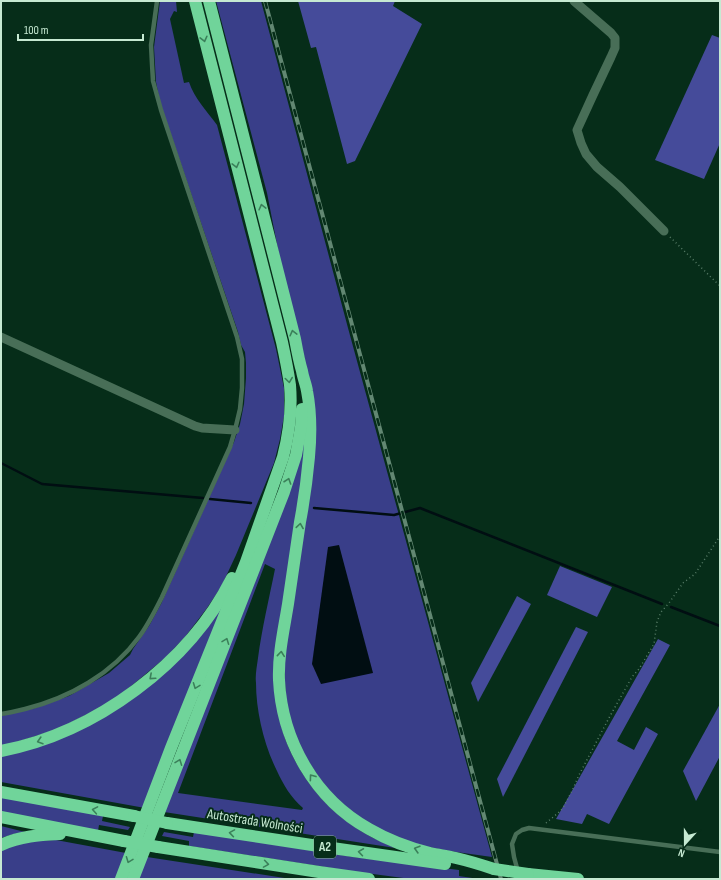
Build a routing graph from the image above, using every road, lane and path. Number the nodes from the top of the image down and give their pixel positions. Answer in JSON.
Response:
{"nodes":[{"id":1,"x":157,"y":1,"type":"edge"},
{"id":2,"x":195,"y":1,"type":"edge"},
{"id":3,"x":209,"y":1,"type":"edge"},
{"id":4,"x":574,"y":1,"type":"edge"},
{"id":5,"x":664,"y":230,"type":"joint"},
{"id":6,"x":720,"y":286,"type":"edge"},
{"id":7,"x":1,"y":337,"type":"edge"},
{"id":8,"x":302,"y":371,"type":"junction"},
{"id":9,"x":235,"y":430,"type":"junction"},
{"id":10,"x":260,"y":519,"type":"junction"},
{"id":11,"x":720,"y":536,"type":"edge"},
{"id":12,"x":1,"y":714,"type":"edge"},
{"id":13,"x":1,"y":751,"type":"edge"},
{"id":14,"x":1,"y":792,"type":"edge"},
{"id":15,"x":1,"y":817,"type":"edge"},
{"id":16,"x":542,"y":829,"type":"junction"},
{"id":17,"x":85,"y":834,"type":"junction"},
{"id":18,"x":1,"y":845,"type":"edge"},
{"id":19,"x":720,"y":852,"type":"edge"},
{"id":20,"x":486,"y":868,"type":"junction"},
{"id":21,"x":524,"y":876,"type":"edge"},
{"id":22,"x":121,"y":879,"type":"edge"},
{"id":23,"x":133,"y":879,"type":"edge"},
{"id":24,"x":370,"y":879,"type":"edge"},
{"id":25,"x":578,"y":879,"type":"edge"}],
"edges":[{"from":1,"to":9,"type":"lane"},
{"from":2,"to":10,"type":"highway","one_way":true},
{"from":8,"to":3,"type":"highway","one_way":true},
{"from":4,"to":5,"type":"street"},
{"from":5,"to":6,"type":"path"},
{"from":7,"to":9,"type":"street"},
{"from":20,"to":8,"type":"highway","one_way":true},
{"from":23,"to":8,"type":"highway","one_way":true},
{"from":9,"to":12,"type":"lane"},
{"from":10,"to":13,"type":"highway","one_way":true},
{"from":10,"to":22,"type":"highway","one_way":true},
{"from":11,"to":16,"type":"path"},
{"from":20,"to":14,"type":"highway","name":"Autostrada Wolności","number":"A2","one_way":true,"bridge":true},
{"from":15,"to":17,"type":"highway","number":"A2"},
{"from":16,"to":19,"type":"lane"},
{"from":16,"to":21,"type":"lane"},
{"from":17,"to":18,"type":"highway"},
{"from":17,"to":24,"type":"highway","number":"A2","one_way":true,"bridge":true},
{"from":20,"to":21,"type":"highway","name":"Autostrada Wolności","number":"A2","bridge":true},
{"from":21,"to":25,"type":"highway","name":"Autostrada Wolności","number":"A2"}]}
